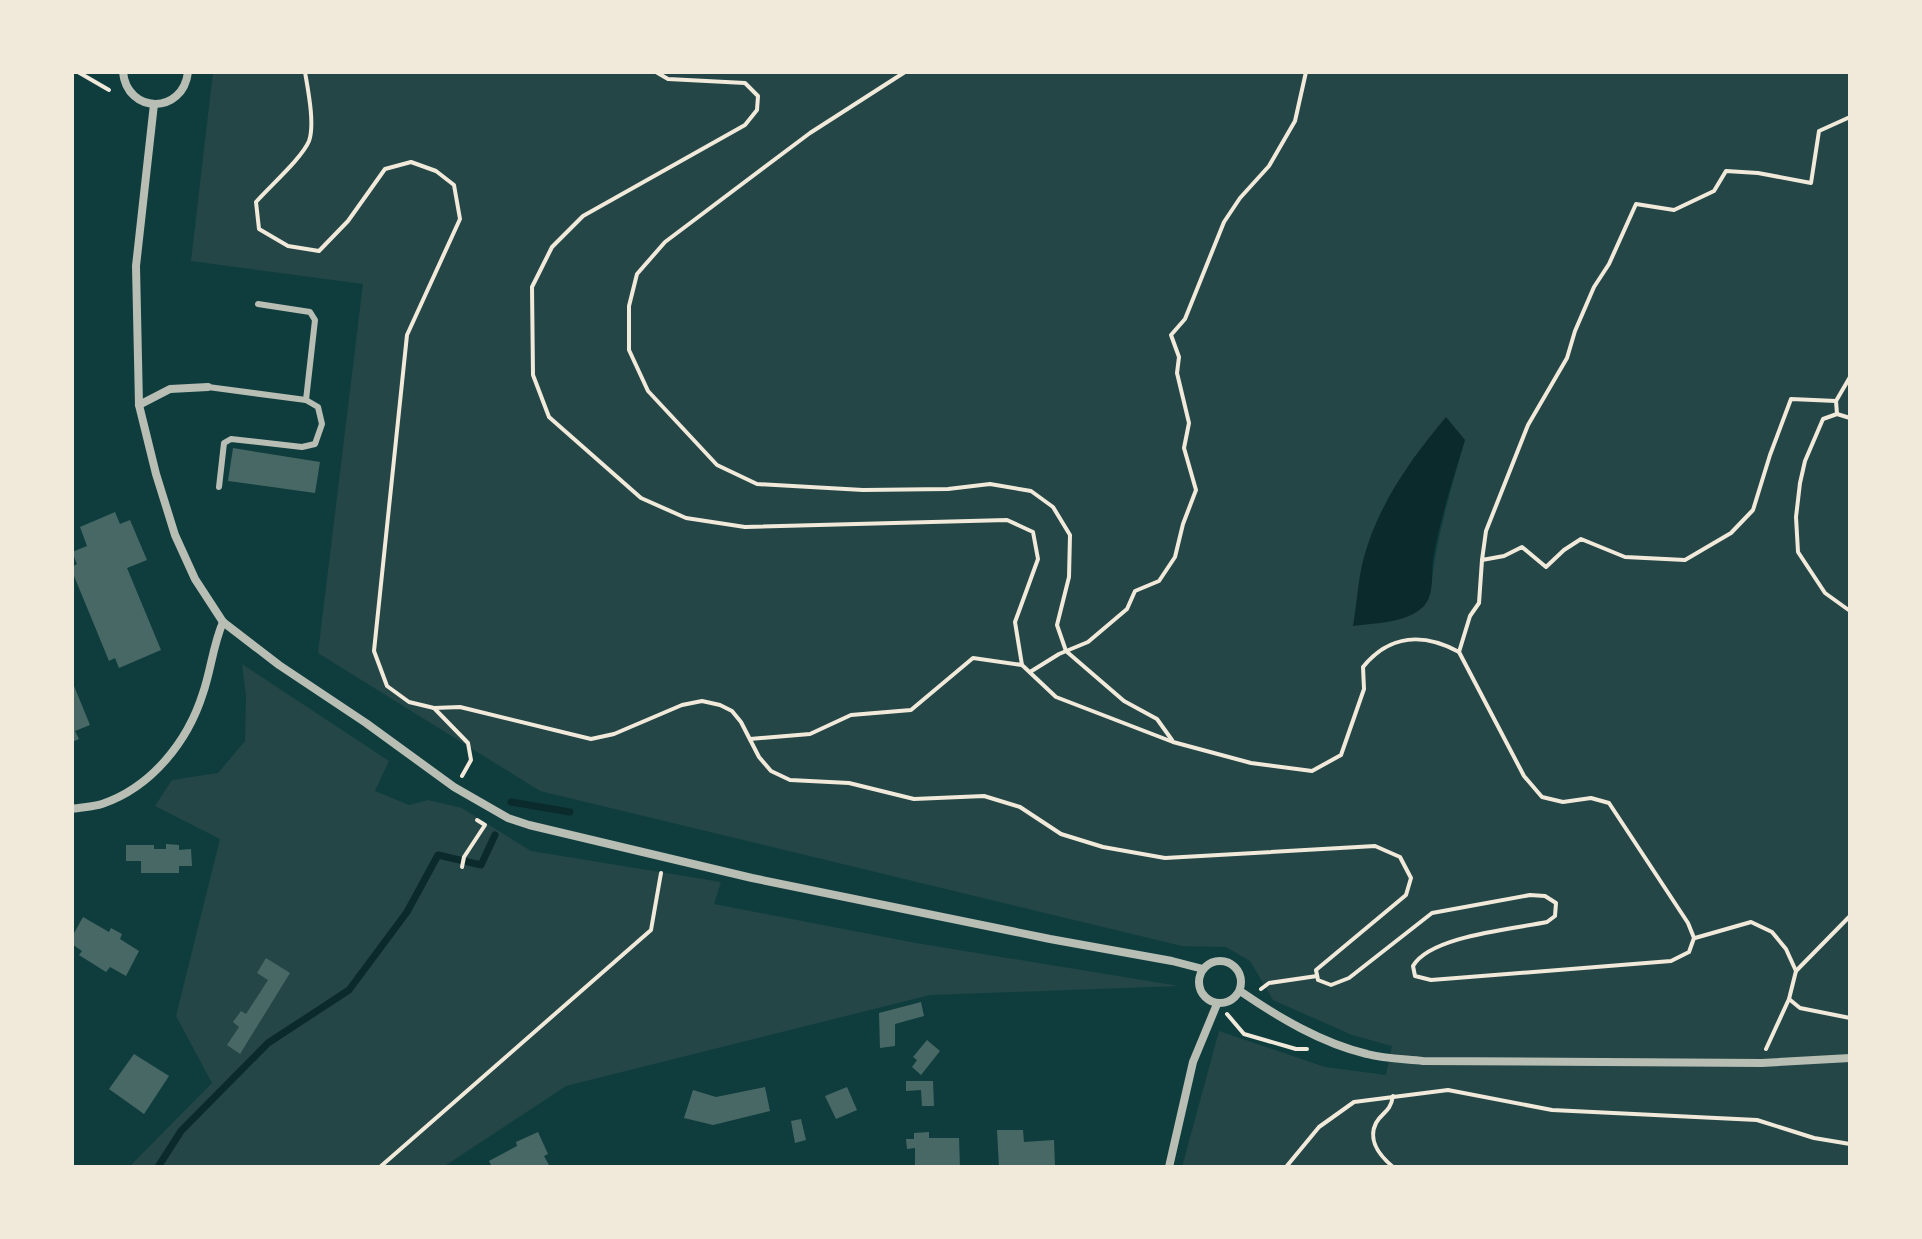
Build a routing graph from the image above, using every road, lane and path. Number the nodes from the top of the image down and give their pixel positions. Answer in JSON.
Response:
{"nodes":[{"id":1,"x":78,"y":72,"type":"edge"},
{"id":2,"x":123,"y":72,"type":"edge"},
{"id":3,"x":188,"y":72,"type":"edge"},
{"id":4,"x":305,"y":72,"type":"edge"},
{"id":5,"x":656,"y":72,"type":"edge"},
{"id":6,"x":905,"y":72,"type":"edge"},
{"id":7,"x":1306,"y":72,"type":"edge"},
{"id":8,"x":109,"y":90,"type":"dead end"},
{"id":9,"x":154,"y":104,"type":"junction"},
{"id":10,"x":1850,"y":117,"type":"edge"},
{"id":11,"x":258,"y":304,"type":"dead end"},
{"id":12,"x":1850,"y":377,"type":"edge"},
{"id":13,"x":208,"y":387,"type":"joint"},
{"id":14,"x":306,"y":400,"type":"junction"},
{"id":15,"x":1836,"y":401,"type":"junction"},
{"id":16,"x":139,"y":405,"type":"junction"},
{"id":17,"x":1837,"y":414,"type":"junction"},
{"id":18,"x":1850,"y":418,"type":"edge"},
{"id":19,"x":219,"y":487,"type":"dead end"},
{"id":20,"x":1482,"y":560,"type":"junction"},
{"id":21,"x":1850,"y":611,"type":"edge"},
{"id":22,"x":223,"y":622,"type":"junction"},
{"id":23,"x":1066,"y":651,"type":"junction"},
{"id":24,"x":1459,"y":652,"type":"junction"},
{"id":25,"x":1022,"y":665,"type":"junction"},
{"id":26,"x":1029,"y":672,"type":"junction"},
{"id":27,"x":434,"y":708,"type":"junction"},
{"id":28,"x":750,"y":739,"type":"junction"},
{"id":29,"x":1173,"y":742,"type":"junction"},
{"id":30,"x":462,"y":776,"type":"dead end"},
{"id":31,"x":72,"y":809,"type":"edge"},
{"id":32,"x":475,"y":819,"type":"dead end"},
{"id":33,"x":664,"y":856,"type":"junction"},
{"id":34,"x":462,"y":867,"type":"dead end"},
{"id":35,"x":1850,"y":916,"type":"edge"},
{"id":36,"x":1694,"y":938,"type":"junction"},
{"id":37,"x":1203,"y":969,"type":"junction"},
{"id":38,"x":1796,"y":971,"type":"junction"},
{"id":39,"x":1317,"y":976,"type":"junction"},
{"id":40,"x":1240,"y":991,"type":"junction"},
{"id":41,"x":1250,"y":998,"type":"junction"},
{"id":42,"x":1789,"y":999,"type":"junction"},
{"id":43,"x":1217,"y":1004,"type":"junction"},
{"id":44,"x":1850,"y":1018,"type":"edge"},
{"id":45,"x":1334,"y":1043,"type":"junction"},
{"id":46,"x":1850,"y":1058,"type":"edge"},
{"id":47,"x":1762,"y":1063,"type":"junction"},
{"id":48,"x":1393,"y":1096,"type":"junction"},
{"id":49,"x":1850,"y":1144,"type":"edge"},
{"id":50,"x":380,"y":1167,"type":"edge"},
{"id":51,"x":1169,"y":1167,"type":"edge"},
{"id":52,"x":1286,"y":1167,"type":"edge"},
{"id":53,"x":1393,"y":1167,"type":"edge"}],
"edges":[{"from":1,"to":8,"type":"path"},
{"from":2,"to":9,"type":"street"},
{"from":3,"to":9,"type":"street"},
{"from":4,"to":27,"type":"path"},
{"from":5,"to":25,"type":"path"},
{"from":6,"to":23,"type":"path"},
{"from":7,"to":23,"type":"path"},
{"from":9,"to":16,"type":"street"},
{"from":10,"to":20,"type":"path"},
{"from":11,"to":14,"type":"lane"},
{"from":12,"to":15,"type":"path"},
{"from":13,"to":14,"type":"lane"},
{"from":13,"to":16,"type":"street"},
{"from":14,"to":19,"type":"lane"},
{"from":15,"to":17,"type":"path"},
{"from":15,"to":20,"type":"path"},
{"from":16,"to":22,"type":"street"},
{"from":17,"to":18,"type":"path"},
{"from":17,"to":21,"type":"path"},
{"from":20,"to":24,"type":"path"},
{"from":22,"to":31,"type":"street"},
{"from":22,"to":33,"type":"street"},
{"from":23,"to":26,"type":"path"},
{"from":23,"to":29,"type":"path"},
{"from":24,"to":29,"type":"path"},
{"from":24,"to":36,"type":"path"},
{"from":25,"to":26,"type":"path"},
{"from":25,"to":28,"type":"path"},
{"from":26,"to":29,"type":"path"},
{"from":27,"to":28,"type":"path"},
{"from":27,"to":30,"type":"path"},
{"from":28,"to":39,"type":"path"},
{"from":32,"to":34,"type":"path"},
{"from":33,"to":37,"type":"street"},
{"from":33,"to":50,"type":"path"},
{"from":35,"to":38,"type":"path"},
{"from":36,"to":38,"type":"path"},
{"from":36,"to":39,"type":"path"},
{"from":37,"to":40,"type":"street"},
{"from":37,"to":43,"type":"street"},
{"from":38,"to":42,"type":"path"},
{"from":39,"to":41,"type":"path"},
{"from":40,"to":41,"type":"street"},
{"from":40,"to":43,"type":"street"},
{"from":41,"to":45,"type":"street"},
{"from":42,"to":44,"type":"path"},
{"from":42,"to":47,"type":"path"},
{"from":43,"to":45,"type":"path"},
{"from":43,"to":51,"type":"street"},
{"from":45,"to":47,"type":"street"},
{"from":46,"to":47,"type":"street"},
{"from":48,"to":49,"type":"path"},
{"from":48,"to":52,"type":"path"},
{"from":48,"to":53,"type":"path"}]}
